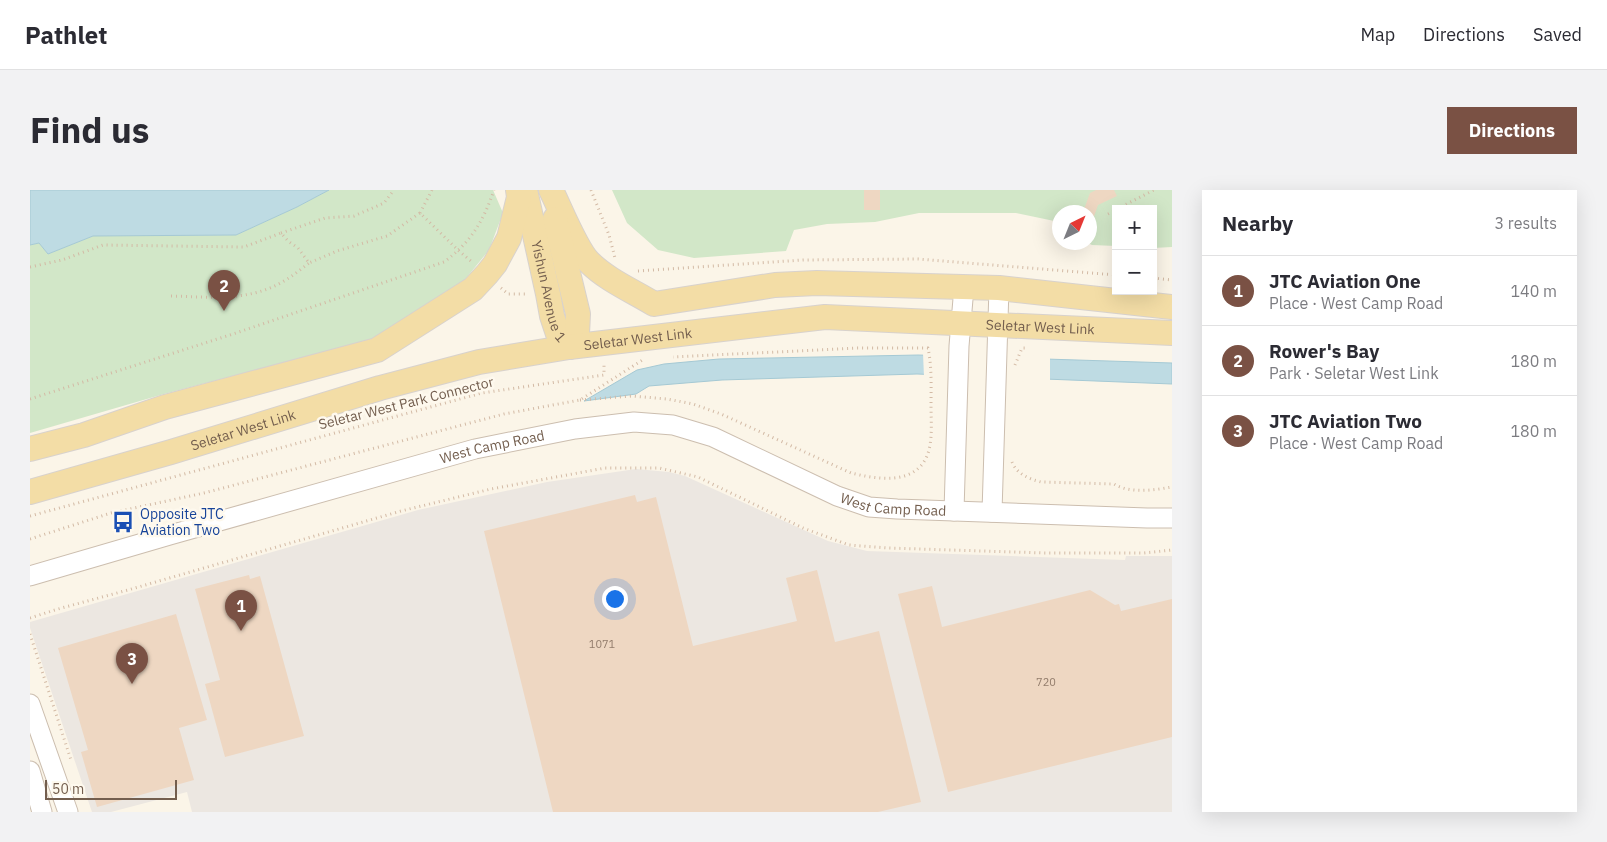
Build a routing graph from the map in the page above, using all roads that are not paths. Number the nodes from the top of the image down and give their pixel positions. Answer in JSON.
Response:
{"nodes":[{"id":1,"x":518,"y":190,"type":"edge"},
{"id":2,"x":525,"y":190,"type":"edge"},
{"id":3,"x":550,"y":190,"type":"edge"},
{"id":4,"x":964,"y":287,"type":"junction"},
{"id":5,"x":999,"y":288,"type":"junction"},
{"id":6,"x":1172,"y":307,"type":"edge"},
{"id":7,"x":961,"y":323,"type":"junction"},
{"id":8,"x":997,"y":324,"type":"junction"},
{"id":9,"x":1172,"y":333,"type":"edge"},
{"id":10,"x":569,"y":347,"type":"junction"},
{"id":11,"x":30,"y":449,"type":"edge"},
{"id":12,"x":30,"y":492,"type":"edge"},
{"id":13,"x":954,"y":511,"type":"junction"},
{"id":14,"x":992,"y":512,"type":"junction"},
{"id":15,"x":1172,"y":518,"type":"edge"},
{"id":16,"x":30,"y":576,"type":"edge"},
{"id":17,"x":30,"y":704,"type":"edge"},
{"id":18,"x":30,"y":771,"type":"edge"},
{"id":19,"x":42,"y":812,"type":"edge"},
{"id":20,"x":68,"y":812,"type":"edge"}],
"edges":[{"from":1,"to":11,"type":"main road"},
{"from":2,"to":10,"type":"main road","name":"Yishun Avenue 1"},
{"from":3,"to":4,"type":"main road"},
{"from":3,"to":10,"type":"main road","name":"Yishun Avenue 1"},
{"from":4,"to":5,"type":"main road"},
{"from":4,"to":7,"type":"street","name":"West Camp Road"},
{"from":5,"to":6,"type":"main road"},
{"from":5,"to":8,"type":"street"},
{"from":7,"to":8,"type":"main road","name":"Seletar West Link"},
{"from":7,"to":10,"type":"main road","name":"Seletar West Link"},
{"from":7,"to":13,"type":"street","name":"West Camp Road"},
{"from":8,"to":9,"type":"main road","name":"Seletar West Link"},
{"from":8,"to":14,"type":"street"},
{"from":10,"to":12,"type":"main road","name":"Seletar West Link"},
{"from":13,"to":14,"type":"street","name":"West Camp Road"},
{"from":13,"to":16,"type":"street","name":"West Camp Road"},
{"from":14,"to":15,"type":"street","name":"West Camp Road"},
{"from":17,"to":20,"type":"street"},
{"from":18,"to":19,"type":"street"}]}
